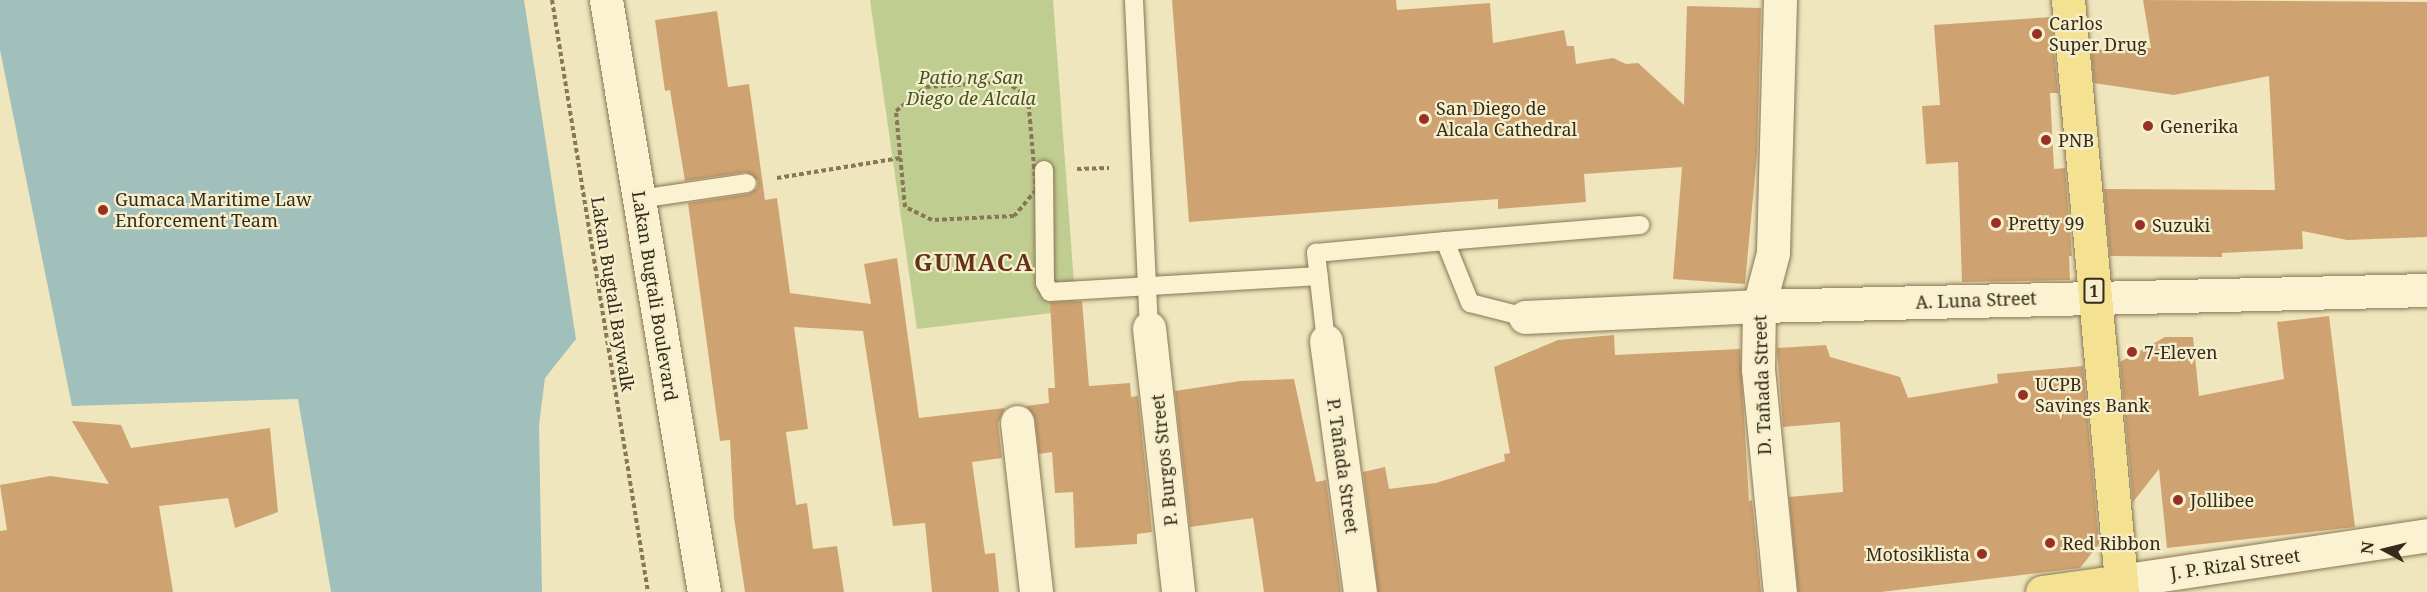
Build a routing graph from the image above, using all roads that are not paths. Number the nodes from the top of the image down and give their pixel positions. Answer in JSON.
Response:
{"nodes":[{"id":1,"x":606,"y":0,"type":"edge"},
{"id":2,"x":1134,"y":0,"type":"edge"},
{"id":3,"x":1780,"y":0,"type":"edge"},
{"id":4,"x":2068,"y":0,"type":"edge"},
{"id":5,"x":1039,"y":170,"type":"road end"},
{"id":6,"x":747,"y":183,"type":"road end"},
{"id":7,"x":639,"y":199,"type":"junction"},
{"id":8,"x":1640,"y":225,"type":"dead end"},
{"id":9,"x":1445,"y":241,"type":"junction"},
{"id":10,"x":1318,"y":276,"type":"junction"},
{"id":11,"x":1145,"y":288,"type":"junction"},
{"id":12,"x":2427,"y":290,"type":"edge"},
{"id":13,"x":2095,"y":297,"type":"junction"},
{"id":14,"x":1759,"y":306,"type":"junction"},
{"id":15,"x":1525,"y":317,"type":"joint"},
{"id":16,"x":1149,"y":328,"type":"joint"},
{"id":17,"x":1326,"y":341,"type":"joint"},
{"id":18,"x":1017,"y":422,"type":"dead end"},
{"id":19,"x":2427,"y":536,"type":"edge"},
{"id":20,"x":2121,"y":587,"type":"edge"},
{"id":21,"x":704,"y":592,"type":"edge"},
{"id":22,"x":1036,"y":592,"type":"edge"},
{"id":23,"x":1178,"y":592,"type":"edge"},
{"id":24,"x":1360,"y":592,"type":"edge"},
{"id":25,"x":1780,"y":592,"type":"edge"},
{"id":26,"x":2042,"y":592,"type":"edge"}],
"edges":[{"from":1,"to":7,"type":"street","name":"Lakan Bugtali Boulevard"},
{"from":2,"to":11,"type":"lane"},
{"from":3,"to":14,"type":"street","name":"D. Tañada Street"},
{"from":4,"to":13,"type":"main road","number":"1"},
{"from":5,"to":11,"type":"lane"},
{"from":6,"to":7,"type":"lane"},
{"from":7,"to":21,"type":"street","name":"Lakan Bugtali Boulevard"},
{"from":8,"to":9,"type":"lane"},
{"from":9,"to":10,"type":"lane"},
{"from":9,"to":15,"type":"lane"},
{"from":10,"to":11,"type":"lane"},
{"from":10,"to":17,"type":"lane"},
{"from":11,"to":16,"type":"lane"},
{"from":12,"to":13,"type":"street","name":"A. Luna Street"},
{"from":13,"to":14,"type":"street","name":"A. Luna Street"},
{"from":13,"to":20,"type":"main road","number":"1"},
{"from":14,"to":15,"type":"street","name":"A. Luna Street"},
{"from":14,"to":25,"type":"street","name":"D. Tañada Street"},
{"from":16,"to":23,"type":"street","name":"P. Burgos Street"},
{"from":17,"to":24,"type":"street","name":"P. Tañada Street"},
{"from":18,"to":22,"type":"street"},
{"from":19,"to":20,"type":"street","name":"J. P. Rizal Street"},
{"from":20,"to":26,"type":"main road","name":"J. P. Rizal Street"}]}
